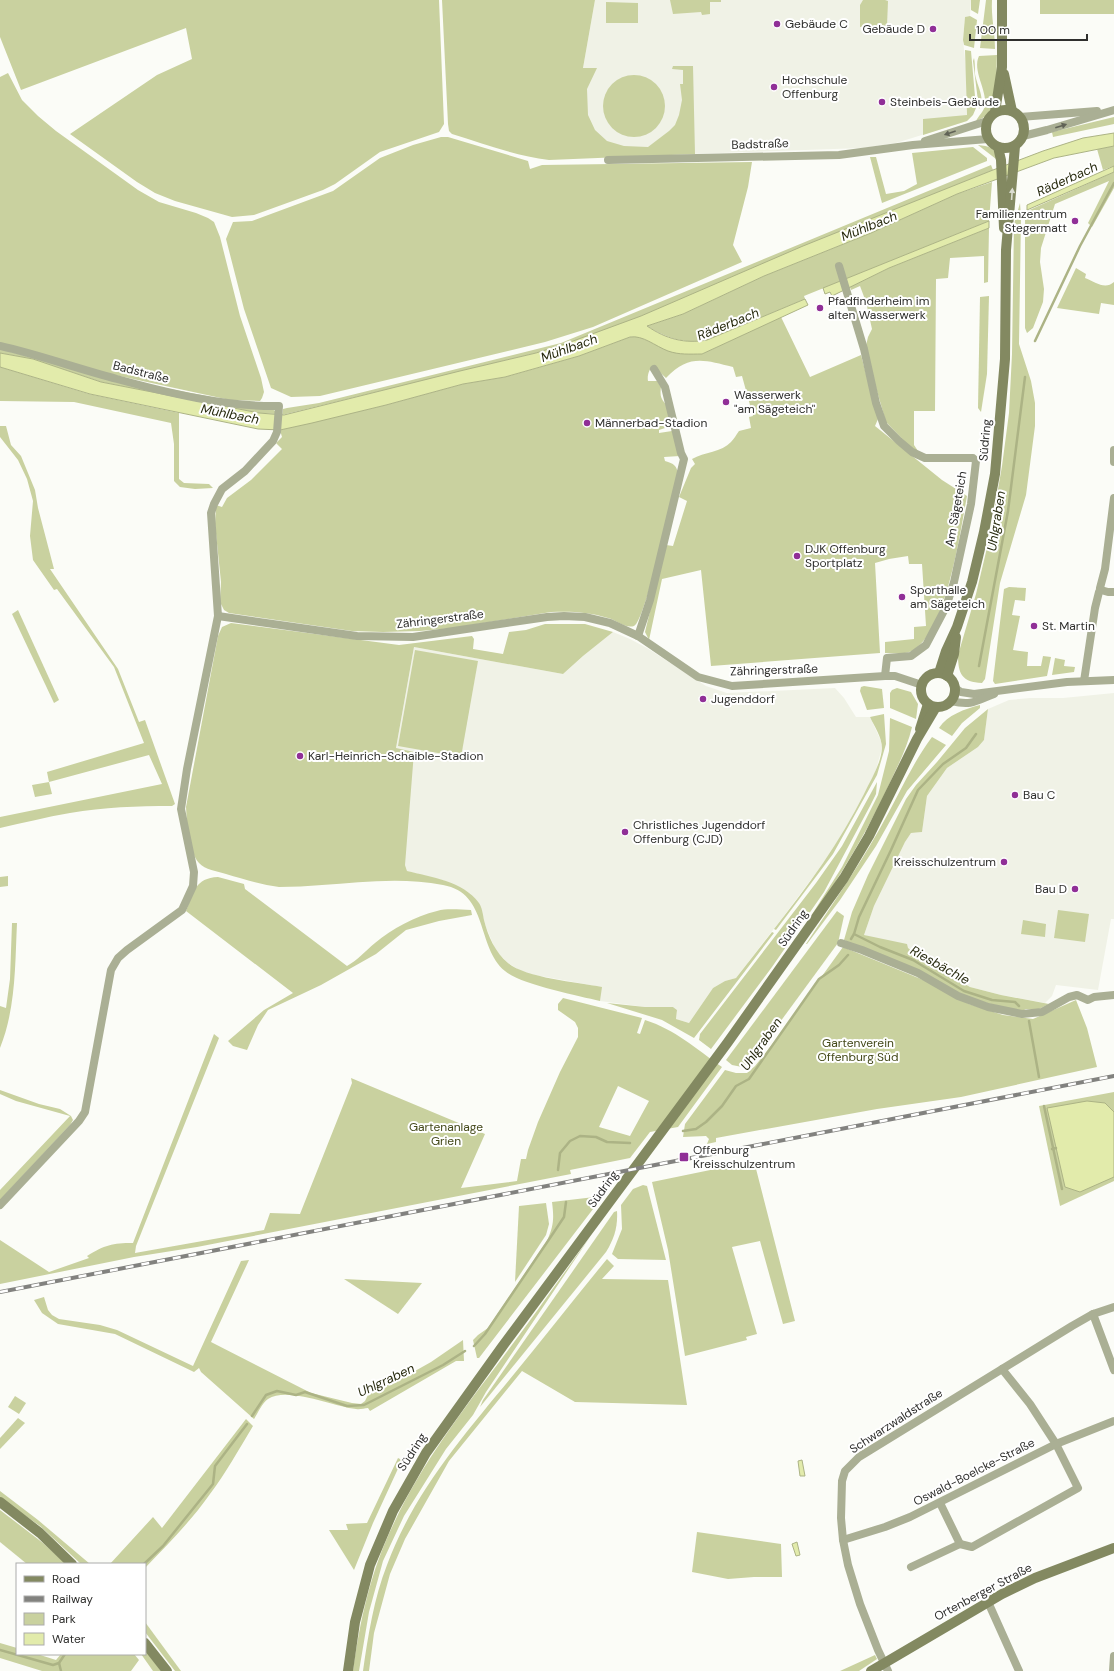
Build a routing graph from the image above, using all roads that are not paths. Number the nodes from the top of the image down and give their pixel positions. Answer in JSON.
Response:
{"nodes":[{"id":1,"x":1002,"y":0,"type":"edge"},
{"id":2,"x":1002,"y":67,"type":"junction"},
{"id":3,"x":1114,"y":110,"type":"edge"},
{"id":4,"x":995,"y":112,"type":"junction"},
{"id":5,"x":1016,"y":114,"type":"junction"},
{"id":6,"x":987,"y":121,"type":"junction"},
{"id":7,"x":1023,"y":136,"type":"junction"},
{"id":8,"x":988,"y":139,"type":"junction"},
{"id":9,"x":913,"y":145,"type":"junction"},
{"id":10,"x":998,"y":147,"type":"junction"},
{"id":11,"x":1015,"y":151,"type":"junction"},
{"id":12,"x":608,"y":160,"type":"dead end"},
{"id":13,"x":1006,"y":250,"type":"junction"},
{"id":14,"x":839,"y":266,"type":"dead end"},
{"id":15,"x":0,"y":346,"type":"edge"},
{"id":16,"x":654,"y":369,"type":"dead end"},
{"id":17,"x":1114,"y":450,"type":"edge"},
{"id":18,"x":1114,"y":462,"type":"edge"},
{"id":19,"x":1114,"y":498,"type":"edge"},
{"id":20,"x":1100,"y":590,"type":"junction"},
{"id":21,"x":1114,"y":592,"type":"edge"},
{"id":22,"x":218,"y":616,"type":"junction"},
{"id":23,"x":638,"y":636,"type":"junction"},
{"id":24,"x":943,"y":674,"type":"junction"},
{"id":25,"x":885,"y":676,"type":"junction"},
{"id":26,"x":1114,"y":680,"type":"edge"},
{"id":27,"x":1084,"y":681,"type":"junction"},
{"id":28,"x":922,"y":685,"type":"junction"},
{"id":29,"x":955,"y":688,"type":"junction"},
{"id":30,"x":1001,"y":692,"type":"junction"},
{"id":31,"x":952,"y":701,"type":"junction"},
{"id":32,"x":932,"y":706,"type":"junction"},
{"id":33,"x":841,"y":943,"type":"dead end"},
{"id":34,"x":1114,"y":995,"type":"edge"},
{"id":35,"x":0,"y":1205,"type":"edge"},
{"id":36,"x":1114,"y":1307,"type":"edge"},
{"id":37,"x":1093,"y":1314,"type":"junction"},
{"id":38,"x":1002,"y":1369,"type":"junction"},
{"id":39,"x":1114,"y":1370,"type":"edge"},
{"id":40,"x":1114,"y":1421,"type":"edge"},
{"id":41,"x":1056,"y":1444,"type":"junction"},
{"id":42,"x":0,"y":1502,"type":"edge"},
{"id":43,"x":940,"y":1503,"type":"junction"},
{"id":44,"x":843,"y":1540,"type":"junction"},
{"id":45,"x":960,"y":1544,"type":"junction"},
{"id":46,"x":1114,"y":1548,"type":"edge"},
{"id":47,"x":71,"y":1563,"type":"edge"},
{"id":48,"x":911,"y":1568,"type":"dead end"},
{"id":49,"x":988,"y":1602,"type":"junction"},
{"id":50,"x":146,"y":1644,"type":"edge"},
{"id":51,"x":1114,"y":1656,"type":"edge"},
{"id":52,"x":886,"y":1667,"type":"edge"},
{"id":53,"x":167,"y":1671,"type":"edge"},
{"id":54,"x":348,"y":1671,"type":"edge"},
{"id":55,"x":871,"y":1671,"type":"edge"},
{"id":56,"x":1019,"y":1671,"type":"edge"},
{"id":57,"x":1113,"y":1671,"type":"edge"}],
"edges":[{"from":1,"to":2,"type":"street"},
{"from":2,"to":4,"type":"street"},
{"from":2,"to":5,"type":"street"},
{"from":3,"to":5,"type":"street"},
{"from":7,"to":3,"type":"street","one_way":true},
{"from":4,"to":5,"type":"street"},
{"from":4,"to":6,"type":"street"},
{"from":5,"to":7,"type":"street"},
{"from":6,"to":8,"type":"street"},
{"from":6,"to":9,"type":"street","name":"Badstraße","one_way":true},
{"from":7,"to":11,"type":"street"},
{"from":8,"to":9,"type":"street","name":"Badstraße"},
{"from":8,"to":10,"type":"street"},
{"from":9,"to":12,"type":"street","name":"Badstraße"},
{"from":10,"to":11,"type":"street"},
{"from":10,"to":13,"type":"street","name":"Südring"},
{"from":13,"to":11,"type":"street","name":"Südring","one_way":true},
{"from":13,"to":24,"type":"street","name":"Südring"},
{"from":14,"to":25,"type":"street","name":"Am Sägeteich"},
{"from":15,"to":22,"type":"street","name":"Badstraße"},
{"from":16,"to":23,"type":"street"},
{"from":17,"to":18,"type":"street"},
{"from":19,"to":20,"type":"street"},
{"from":20,"to":21,"type":"street"},
{"from":20,"to":27,"type":"street"},
{"from":22,"to":23,"type":"street","name":"Zähringerstraße"},
{"from":22,"to":35,"type":"street"},
{"from":23,"to":25,"type":"street","name":"Zähringerstraße"},
{"from":24,"to":28,"type":"street"},
{"from":24,"to":29,"type":"street"},
{"from":25,"to":28,"type":"street","name":"Zähringerstraße"},
{"from":26,"to":27,"type":"street"},
{"from":27,"to":30,"type":"street"},
{"from":28,"to":32,"type":"street"},
{"from":29,"to":30,"type":"street"},
{"from":29,"to":31,"type":"street"},
{"from":30,"to":31,"type":"street"},
{"from":31,"to":32,"type":"street"},
{"from":32,"to":54,"type":"street","name":"Südring"},
{"from":33,"to":34,"type":"street"},
{"from":36,"to":37,"type":"street","name":"Schwarzwaldstraße"},
{"from":37,"to":38,"type":"street","name":"Schwarzwaldstraße"},
{"from":37,"to":39,"type":"street"},
{"from":38,"to":41,"type":"street"},
{"from":38,"to":44,"type":"street","name":"Schwarzwaldstraße"},
{"from":40,"to":41,"type":"street","name":"Oswald-Boelcke-Straße"},
{"from":41,"to":43,"type":"street","name":"Oswald-Boelcke-Straße"},
{"from":41,"to":45,"type":"street"},
{"from":42,"to":47,"type":"street"},
{"from":43,"to":44,"type":"street","name":"Oswald-Boelcke-Straße"},
{"from":43,"to":45,"type":"street"},
{"from":44,"to":52,"type":"street","name":"Schwarzwaldstraße"},
{"from":45,"to":48,"type":"street"},
{"from":46,"to":49,"type":"street","name":"Ortenberger Straße"},
{"from":49,"to":52,"type":"street","name":"Ortenberger Straße"},
{"from":49,"to":56,"type":"street"},
{"from":50,"to":53,"type":"street"},
{"from":51,"to":57,"type":"street"},
{"from":52,"to":55,"type":"street","name":"Ortenberger Straße"}]}
